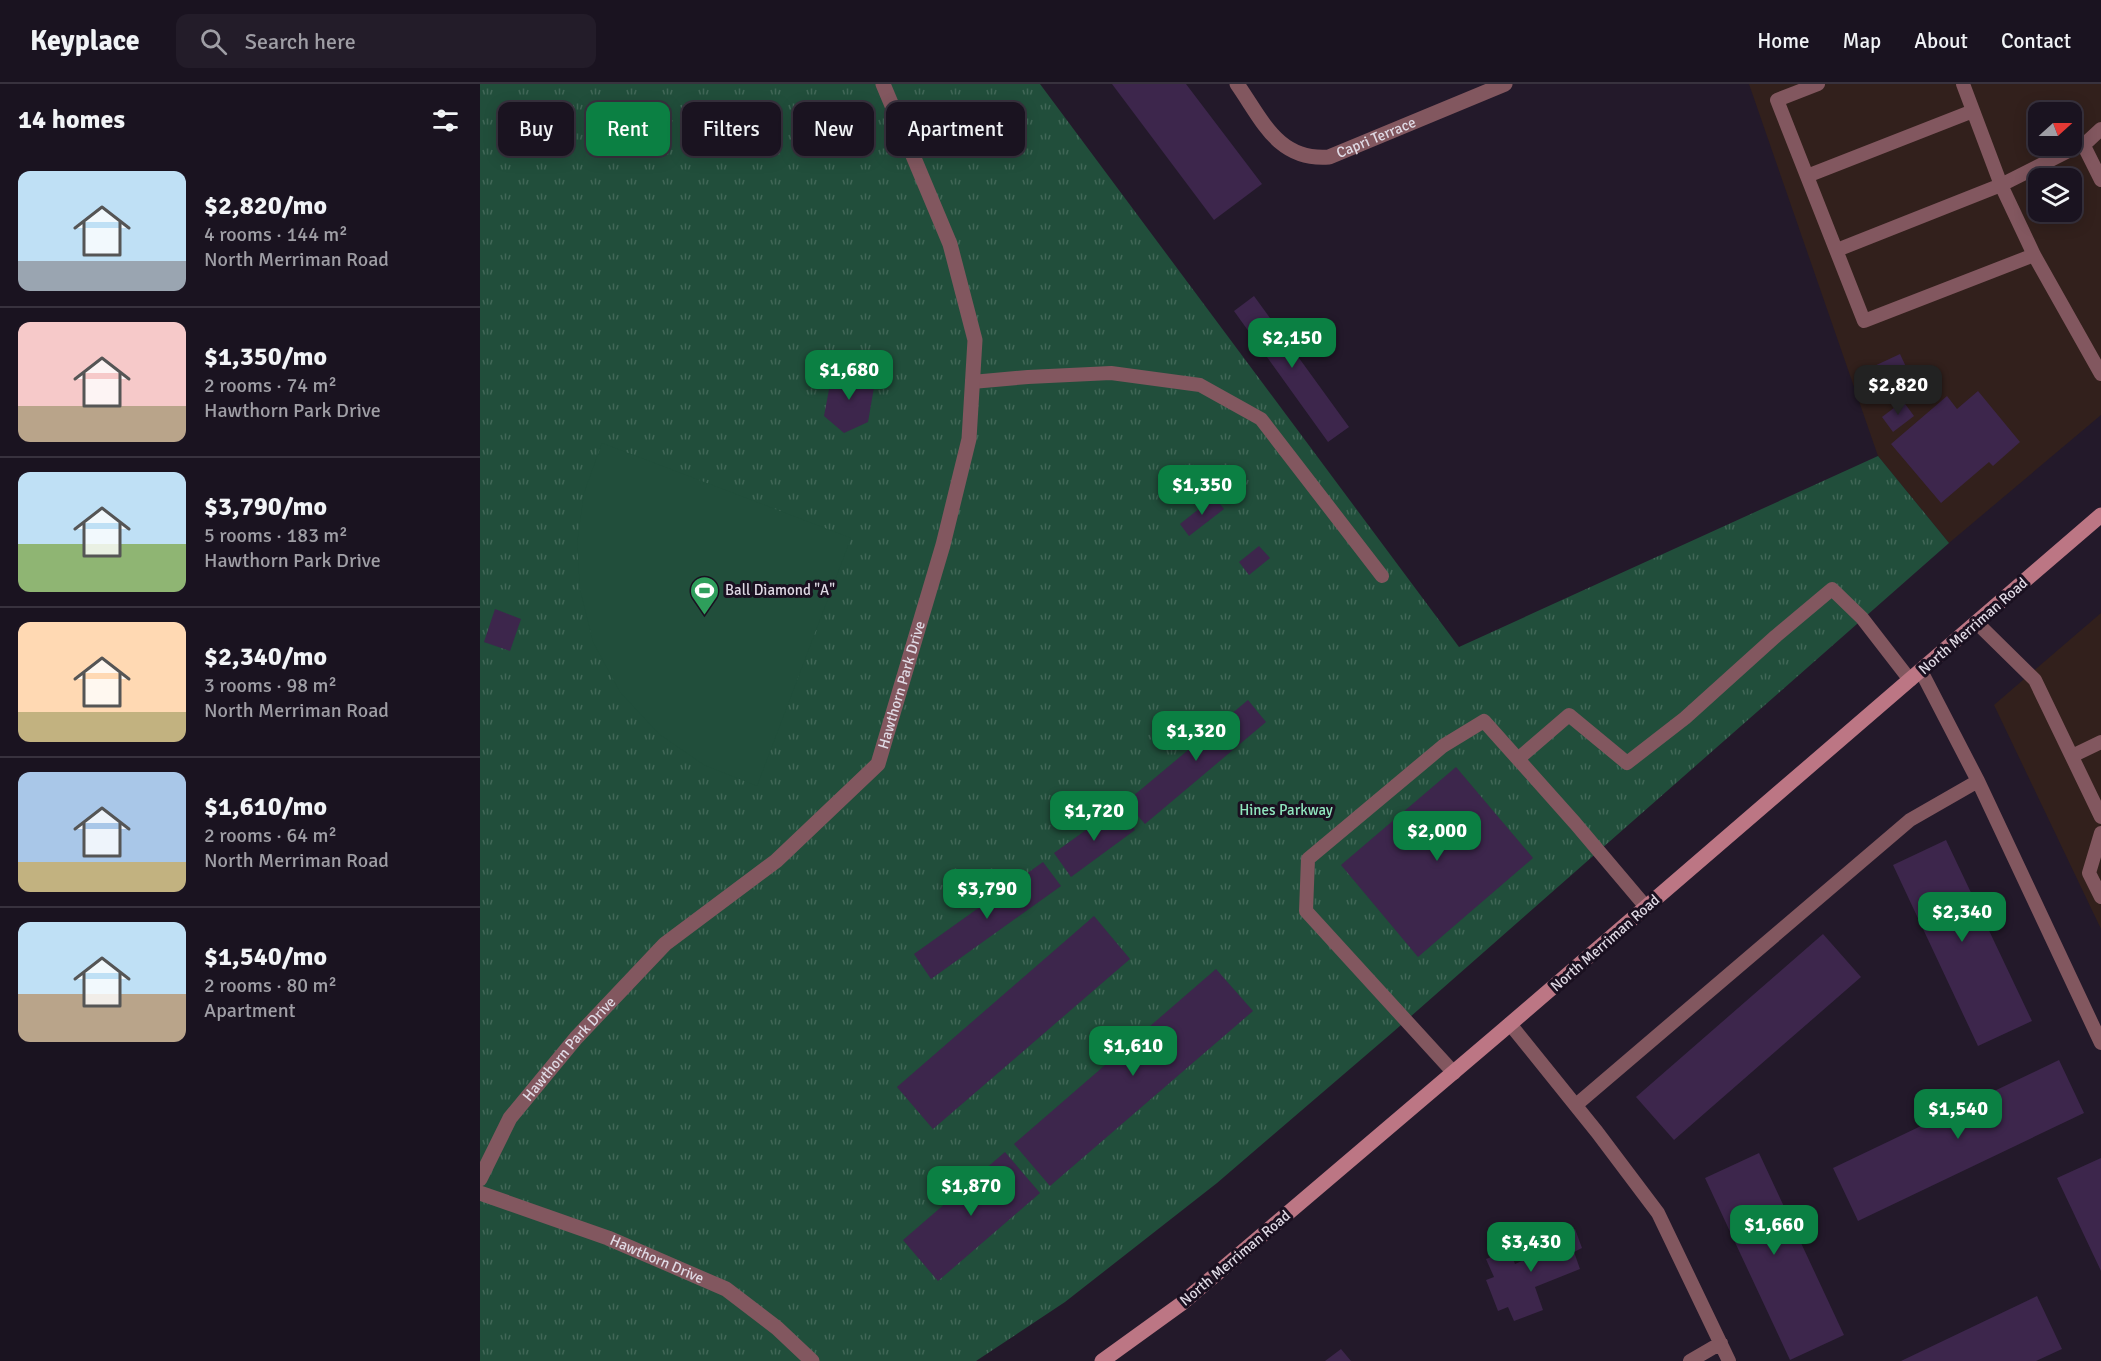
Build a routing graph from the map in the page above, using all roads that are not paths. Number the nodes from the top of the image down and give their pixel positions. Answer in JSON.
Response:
{"nodes":[{"id":1,"x":883,"y":84,"type":"edge"},
{"id":2,"x":1237,"y":84,"type":"edge"},
{"id":3,"x":1505,"y":84,"type":"edge"},
{"id":4,"x":1818,"y":84,"type":"edge"},
{"id":5,"x":1963,"y":84,"type":"edge"},
{"id":6,"x":1973,"y":111,"type":"junction"},
{"id":7,"x":2101,"y":129,"type":"edge"},
{"id":8,"x":2083,"y":144,"type":"junction"},
{"id":9,"x":1807,"y":176,"type":"junction"},
{"id":10,"x":2101,"y":180,"type":"edge"},
{"id":11,"x":2001,"y":185,"type":"junction"},
{"id":12,"x":1837,"y":250,"type":"junction"},
{"id":13,"x":2034,"y":255,"type":"junction"},
{"id":14,"x":2101,"y":344,"type":"edge"},
{"id":15,"x":2088,"y":351,"type":"junction"},
{"id":16,"x":2101,"y":374,"type":"edge"},
{"id":17,"x":972,"y":382,"type":"junction"},
{"id":18,"x":2101,"y":515,"type":"edge"},
{"id":19,"x":1382,"y":576,"type":"dead end"},
{"id":20,"x":1977,"y":623,"type":"junction"},
{"id":21,"x":1915,"y":675,"type":"junction"},
{"id":22,"x":2101,"y":742,"type":"edge"},
{"id":23,"x":2072,"y":756,"type":"junction"},
{"id":24,"x":1518,"y":759,"type":"junction"},
{"id":25,"x":1978,"y":781,"type":"junction"},
{"id":26,"x":2101,"y":817,"type":"edge"},
{"id":27,"x":2101,"y":833,"type":"edge"},
{"id":28,"x":2101,"y":897,"type":"edge"},
{"id":29,"x":1646,"y":907,"type":"junction"},
{"id":30,"x":1510,"y":1024,"type":"junction"},
{"id":31,"x":2101,"y":1043,"type":"edge"},
{"id":32,"x":1454,"y":1073,"type":"junction"},
{"id":33,"x":1576,"y":1105,"type":"junction"},
{"id":34,"x":480,"y":1179,"type":"edge"},
{"id":35,"x":480,"y":1193,"type":"edge"},
{"id":36,"x":1720,"y":1343,"type":"junction"},
{"id":37,"x":812,"y":1361,"type":"edge"},
{"id":38,"x":1101,"y":1361,"type":"edge"},
{"id":39,"x":1690,"y":1361,"type":"edge"},
{"id":40,"x":1729,"y":1361,"type":"edge"}],
"edges":[{"from":1,"to":17,"type":"street","name":"Hawthorn Park Drive"},
{"from":2,"to":3,"type":"street","name":"Capri Terrace"},
{"from":4,"to":9,"type":"lane"},
{"from":5,"to":6,"type":"lane"},
{"from":6,"to":9,"type":"lane"},
{"from":6,"to":11,"type":"lane"},
{"from":7,"to":8,"type":"lane"},
{"from":8,"to":10,"type":"lane"},
{"from":8,"to":11,"type":"lane"},
{"from":9,"to":12,"type":"lane"},
{"from":11,"to":12,"type":"lane"},
{"from":11,"to":13,"type":"lane"},
{"from":12,"to":13,"type":"lane"},
{"from":13,"to":15,"type":"lane"},
{"from":14,"to":15,"type":"lane"},
{"from":15,"to":16,"type":"lane"},
{"from":17,"to":19,"type":"lane"},
{"from":17,"to":34,"type":"street","name":"Hawthorn Park Drive"},
{"from":18,"to":20,"type":"main road","name":"North Merriman Road"},
{"from":20,"to":21,"type":"main road","name":"North Merriman Road"},
{"from":20,"to":23,"type":"lane"},
{"from":21,"to":24,"type":"lane"},
{"from":21,"to":25,"type":"lane"},
{"from":21,"to":29,"type":"main road","name":"North Merriman Road"},
{"from":22,"to":23,"type":"lane"},
{"from":23,"to":26,"type":"lane"},
{"from":24,"to":29,"type":"lane"},
{"from":24,"to":32,"type":"lane"},
{"from":25,"to":31,"type":"lane"},
{"from":25,"to":33,"type":"lane"},
{"from":27,"to":28,"type":"lane"},
{"from":29,"to":30,"type":"main road","name":"North Merriman Road"},
{"from":30,"to":32,"type":"main road","name":"North Merriman Road"},
{"from":30,"to":33,"type":"lane"},
{"from":32,"to":38,"type":"main road","name":"North Merriman Road"},
{"from":33,"to":36,"type":"lane"},
{"from":35,"to":37,"type":"street","name":"Hawthorn Drive"},
{"from":36,"to":39,"type":"lane"},
{"from":36,"to":40,"type":"lane"}]}
